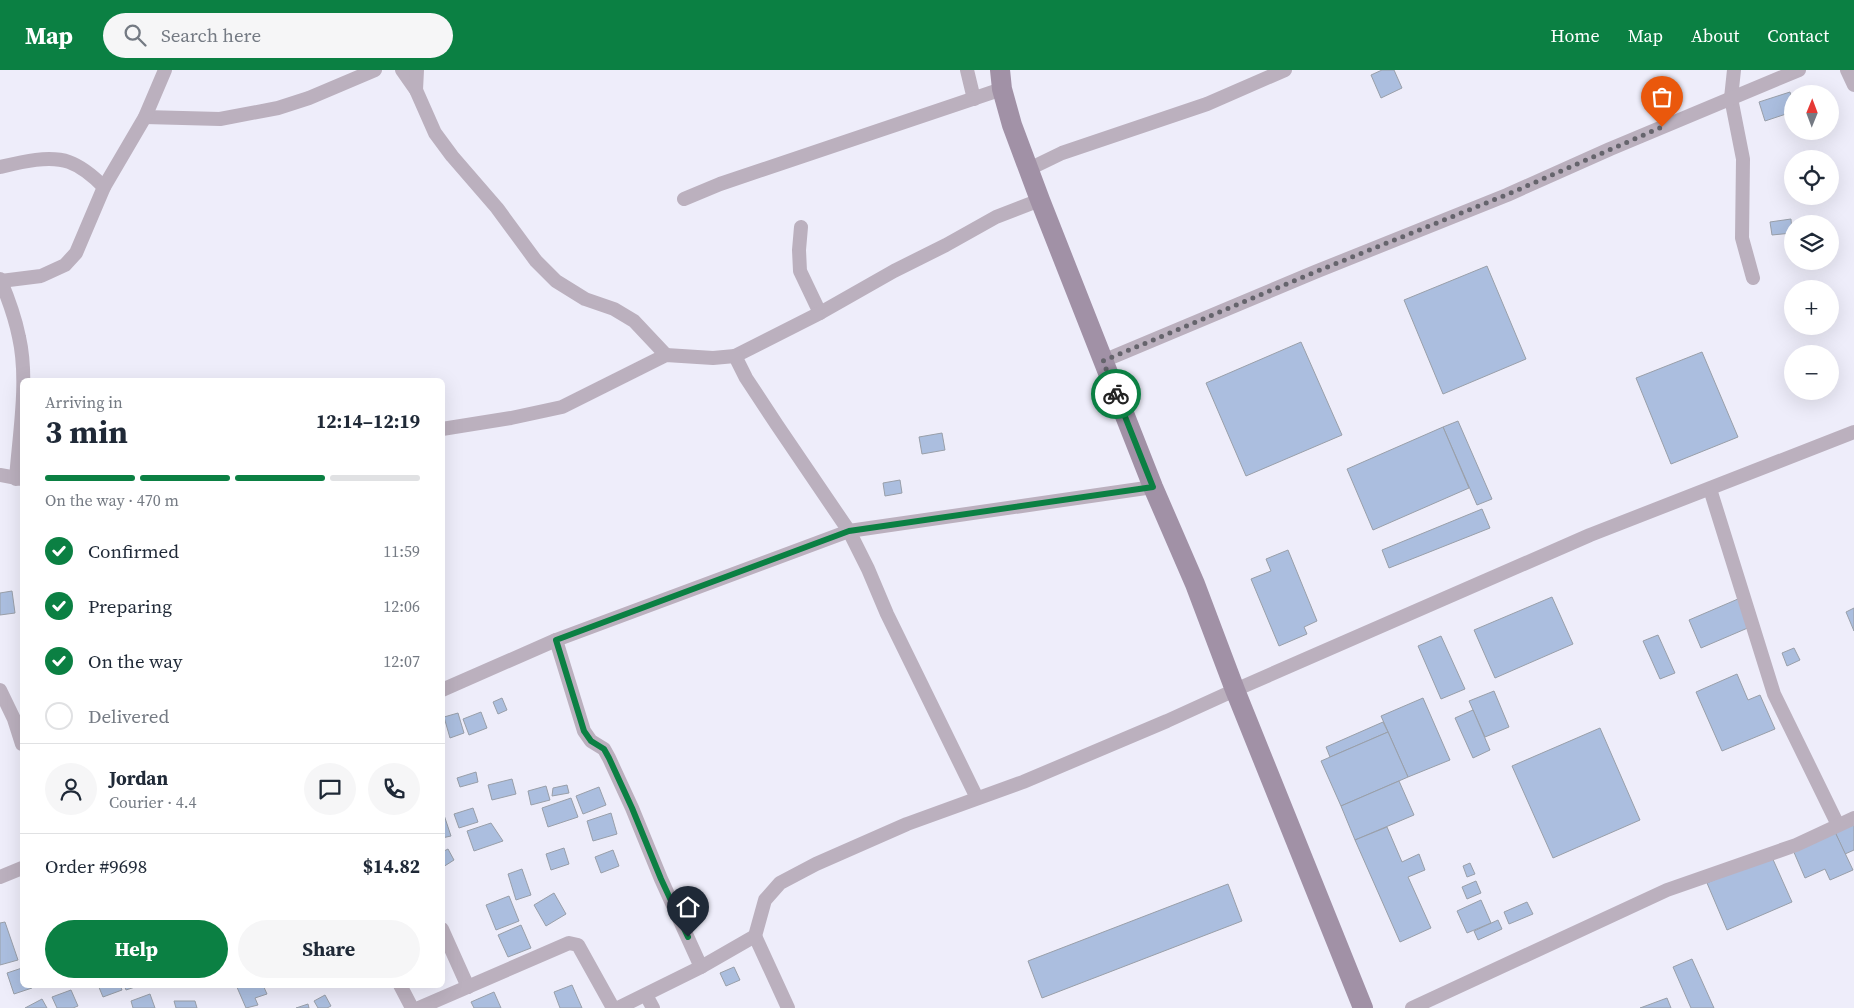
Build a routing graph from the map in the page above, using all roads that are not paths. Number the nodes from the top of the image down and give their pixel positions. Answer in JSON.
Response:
{"nodes":[{"id":1,"x":165,"y":70,"type":"edge"},
{"id":2,"x":375,"y":70,"type":"edge"},
{"id":3,"x":402,"y":70,"type":"edge"},
{"id":4,"x":416,"y":70,"type":"edge"},
{"id":5,"x":967,"y":70,"type":"edge"},
{"id":6,"x":1285,"y":70,"type":"edge"},
{"id":7,"x":1734,"y":70,"type":"edge"},
{"id":8,"x":1799,"y":70,"type":"edge"},
{"id":9,"x":1847,"y":70,"type":"edge"},
{"id":10,"x":1001,"y":79,"type":"edge"},
{"id":11,"x":1854,"y":85,"type":"edge"},
{"id":12,"x":416,"y":90,"type":"junction"},
{"id":13,"x":1731,"y":98,"type":"junction"},
{"id":14,"x":974,"y":99,"type":"junction"},
{"id":15,"x":145,"y":117,"type":"junction"},
{"id":16,"x":0,"y":167,"type":"edge"},
{"id":17,"x":1029,"y":169,"type":"junction"},
{"id":18,"x":104,"y":187,"type":"junction"},
{"id":19,"x":684,"y":199,"type":"dead end"},
{"id":20,"x":1040,"y":200,"type":"junction"},
{"id":21,"x":801,"y":227,"type":"dead end"},
{"id":22,"x":1752,"y":278,"type":"dead end"},
{"id":23,"x":0,"y":280,"type":"edge"},
{"id":24,"x":820,"y":312,"type":"junction"},
{"id":25,"x":666,"y":355,"type":"junction"},
{"id":26,"x":735,"y":356,"type":"junction"},
{"id":27,"x":1103,"y":361,"type":"junction"},
{"id":28,"x":22,"y":378,"type":"edge"},
{"id":29,"x":445,"y":429,"type":"edge"},
{"id":30,"x":1854,"y":432,"type":"edge"},
{"id":31,"x":20,"y":443,"type":"edge"},
{"id":32,"x":0,"y":476,"type":"edge"},
{"id":33,"x":19,"y":479,"type":"edge"},
{"id":34,"x":1153,"y":487,"type":"junction"},
{"id":35,"x":1710,"y":489,"type":"junction"},
{"id":36,"x":849,"y":531,"type":"junction"},
{"id":37,"x":556,"y":640,"type":"junction"},
{"id":38,"x":445,"y":689,"type":"edge"},
{"id":39,"x":0,"y":690,"type":"edge"},
{"id":40,"x":1235,"y":690,"type":"junction"},
{"id":41,"x":20,"y":738,"type":"edge"},
{"id":42,"x":977,"y":798,"type":"junction"},
{"id":43,"x":1854,"y":818,"type":"edge"},
{"id":44,"x":1838,"y":825,"type":"junction"},
{"id":45,"x":20,"y":869,"type":"edge"},
{"id":46,"x":0,"y":877,"type":"edge"},
{"id":47,"x":445,"y":936,"type":"edge"},
{"id":48,"x":754,"y":936,"type":"junction"},
{"id":49,"x":701,"y":967,"type":"junction"},
{"id":50,"x":468,"y":987,"type":"junction"},
{"id":51,"x":402,"y":988,"type":"edge"},
{"id":52,"x":646,"y":995,"type":"junction"},
{"id":53,"x":412,"y":1008,"type":"edge"},
{"id":54,"x":419,"y":1008,"type":"edge"},
{"id":55,"x":614,"y":1008,"type":"edge"},
{"id":56,"x":618,"y":1008,"type":"edge"},
{"id":57,"x":653,"y":1008,"type":"edge"},
{"id":58,"x":788,"y":1008,"type":"edge"},
{"id":59,"x":1363,"y":1008,"type":"edge"},
{"id":60,"x":1412,"y":1008,"type":"edge"}],
"edges":[{"from":1,"to":15,"type":"street"},
{"from":2,"to":15,"type":"street"},
{"from":3,"to":12,"type":"street"},
{"from":4,"to":12,"type":"street"},
{"from":5,"to":14,"type":"street"},
{"from":6,"to":17,"type":"street"},
{"from":7,"to":13,"type":"street"},
{"from":8,"to":13,"type":"street"},
{"from":9,"to":11,"type":"street"},
{"from":10,"to":14,"type":"street"},
{"from":10,"to":17,"type":"street"},
{"from":12,"to":25,"type":"street"},
{"from":13,"to":22,"type":"street"},
{"from":13,"to":27,"type":"street"},
{"from":14,"to":19,"type":"street"},
{"from":15,"to":18,"type":"street"},
{"from":16,"to":18,"type":"street"},
{"from":17,"to":20,"type":"street"},
{"from":18,"to":23,"type":"street"},
{"from":20,"to":24,"type":"street"},
{"from":20,"to":27,"type":"street"},
{"from":21,"to":24,"type":"street"},
{"from":23,"to":28,"type":"street"},
{"from":24,"to":26,"type":"street"},
{"from":25,"to":26,"type":"street"},
{"from":25,"to":29,"type":"street"},
{"from":26,"to":36,"type":"street"},
{"from":27,"to":34,"type":"street"},
{"from":30,"to":35,"type":"street"},
{"from":31,"to":33,"type":"street"},
{"from":32,"to":33,"type":"street"},
{"from":34,"to":36,"type":"street"},
{"from":34,"to":40,"type":"street"},
{"from":35,"to":40,"type":"street"},
{"from":35,"to":44,"type":"street"},
{"from":36,"to":37,"type":"street"},
{"from":36,"to":42,"type":"street"},
{"from":37,"to":38,"type":"street"},
{"from":37,"to":49,"type":"street"},
{"from":39,"to":41,"type":"street"},
{"from":40,"to":42,"type":"street"},
{"from":40,"to":59,"type":"street"},
{"from":42,"to":48,"type":"street"},
{"from":43,"to":44,"type":"street"},
{"from":44,"to":60,"type":"street"},
{"from":45,"to":46,"type":"street"},
{"from":47,"to":50,"type":"street"},
{"from":48,"to":49,"type":"street"},
{"from":48,"to":58,"type":"street"},
{"from":49,"to":52,"type":"street"},
{"from":50,"to":54,"type":"street"},
{"from":50,"to":55,"type":"street"},
{"from":51,"to":53,"type":"street"},
{"from":52,"to":56,"type":"street"},
{"from":52,"to":57,"type":"street"}]}
